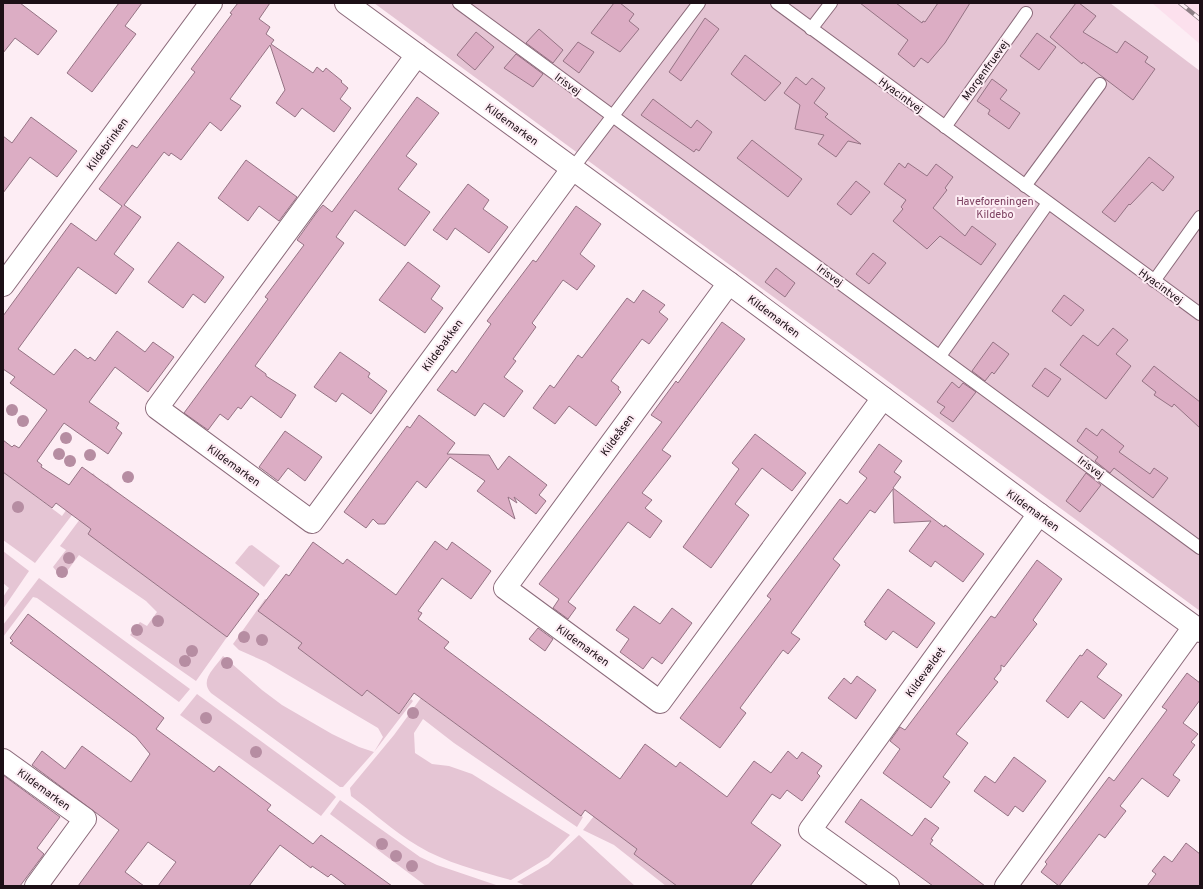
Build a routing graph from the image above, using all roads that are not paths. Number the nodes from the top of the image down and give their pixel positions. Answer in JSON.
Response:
{"nodes":[{"id":1,"x":211,"y":3,"type":"edge"},
{"id":2,"x":346,"y":3,"type":"edge"},
{"id":3,"x":459,"y":3,"type":"edge"},
{"id":4,"x":699,"y":3,"type":"edge"},
{"id":5,"x":776,"y":3,"type":"edge"},
{"id":6,"x":831,"y":3,"type":"edge"},
{"id":7,"x":1026,"y":13,"type":"dead end"},
{"id":8,"x":811,"y":29,"type":"junction"},
{"id":9,"x":417,"y":55,"type":"junction"},
{"id":10,"x":1100,"y":84,"type":"dead end"},
{"id":11,"x":613,"y":116,"type":"junction"},
{"id":12,"x":944,"y":127,"type":"junction"},
{"id":13,"x":573,"y":168,"type":"junction"},
{"id":14,"x":1025,"y":186,"type":"junction"},
{"id":15,"x":1048,"y":203,"type":"junction"},
{"id":16,"x":1200,"y":217,"type":"edge"},
{"id":17,"x":1154,"y":280,"type":"junction"},
{"id":18,"x":729,"y":283,"type":"junction"},
{"id":19,"x":3,"y":285,"type":"edge"},
{"id":20,"x":1200,"y":314,"type":"edge"},
{"id":21,"x":940,"y":356,"type":"junction"},
{"id":22,"x":883,"y":398,"type":"junction"},
{"id":23,"x":1039,"y":514,"type":"junction"},
{"id":24,"x":312,"y":522,"type":"joint"},
{"id":25,"x":1200,"y":548,"type":"edge"},
{"id":26,"x":505,"y":588,"type":"joint"},
{"id":27,"x":1197,"y":629,"type":"edge"},
{"id":28,"x":3,"y":760,"type":"edge"},
{"id":29,"x":36,"y":886,"type":"edge"},
{"id":30,"x":888,"y":886,"type":"edge"},
{"id":31,"x":1006,"y":886,"type":"edge"}],
"edges":[{"from":1,"to":19,"type":"street","name":"Kildebrinken"},
{"from":2,"to":9,"type":"street","name":"Kildemarken"},
{"from":3,"to":11,"type":"lane","name":"Irisvej"},
{"from":4,"to":11,"type":"lane"},
{"from":5,"to":8,"type":"lane","name":"Hyacintvej"},
{"from":6,"to":8,"type":"lane"},
{"from":7,"to":12,"type":"lane","name":"Morgenfruevej"},
{"from":8,"to":12,"type":"lane","name":"Hyacintvej"},
{"from":9,"to":13,"type":"street","name":"Kildemarken"},
{"from":9,"to":24,"type":"street","name":"Kildemarken"},
{"from":10,"to":14,"type":"lane"},
{"from":11,"to":13,"type":"lane"},
{"from":11,"to":21,"type":"lane","name":"Irisvej"},
{"from":12,"to":14,"type":"lane","name":"Hyacintvej"},
{"from":13,"to":18,"type":"street","name":"Kildemarken"},
{"from":13,"to":24,"type":"street","name":"Kildebakken"},
{"from":14,"to":15,"type":"lane","name":"Hyacintvej"},
{"from":15,"to":17,"type":"lane","name":"Hyacintvej"},
{"from":15,"to":21,"type":"lane"},
{"from":16,"to":17,"type":"lane"},
{"from":17,"to":20,"type":"lane","name":"Hyacintvej"},
{"from":18,"to":22,"type":"street","name":"Kildemarken"},
{"from":18,"to":26,"type":"street","name":"Kildeåsen"},
{"from":21,"to":25,"type":"lane","name":"Irisvej"},
{"from":22,"to":23,"type":"street","name":"Kildemarken"},
{"from":22,"to":26,"type":"street","name":"Kildemarken"},
{"from":23,"to":27,"type":"street","name":"Kildemarken"},
{"from":23,"to":30,"type":"street","name":"Kildevældet"},
{"from":27,"to":31,"type":"street"},
{"from":28,"to":29,"type":"street","name":"Kildemarken"}]}
